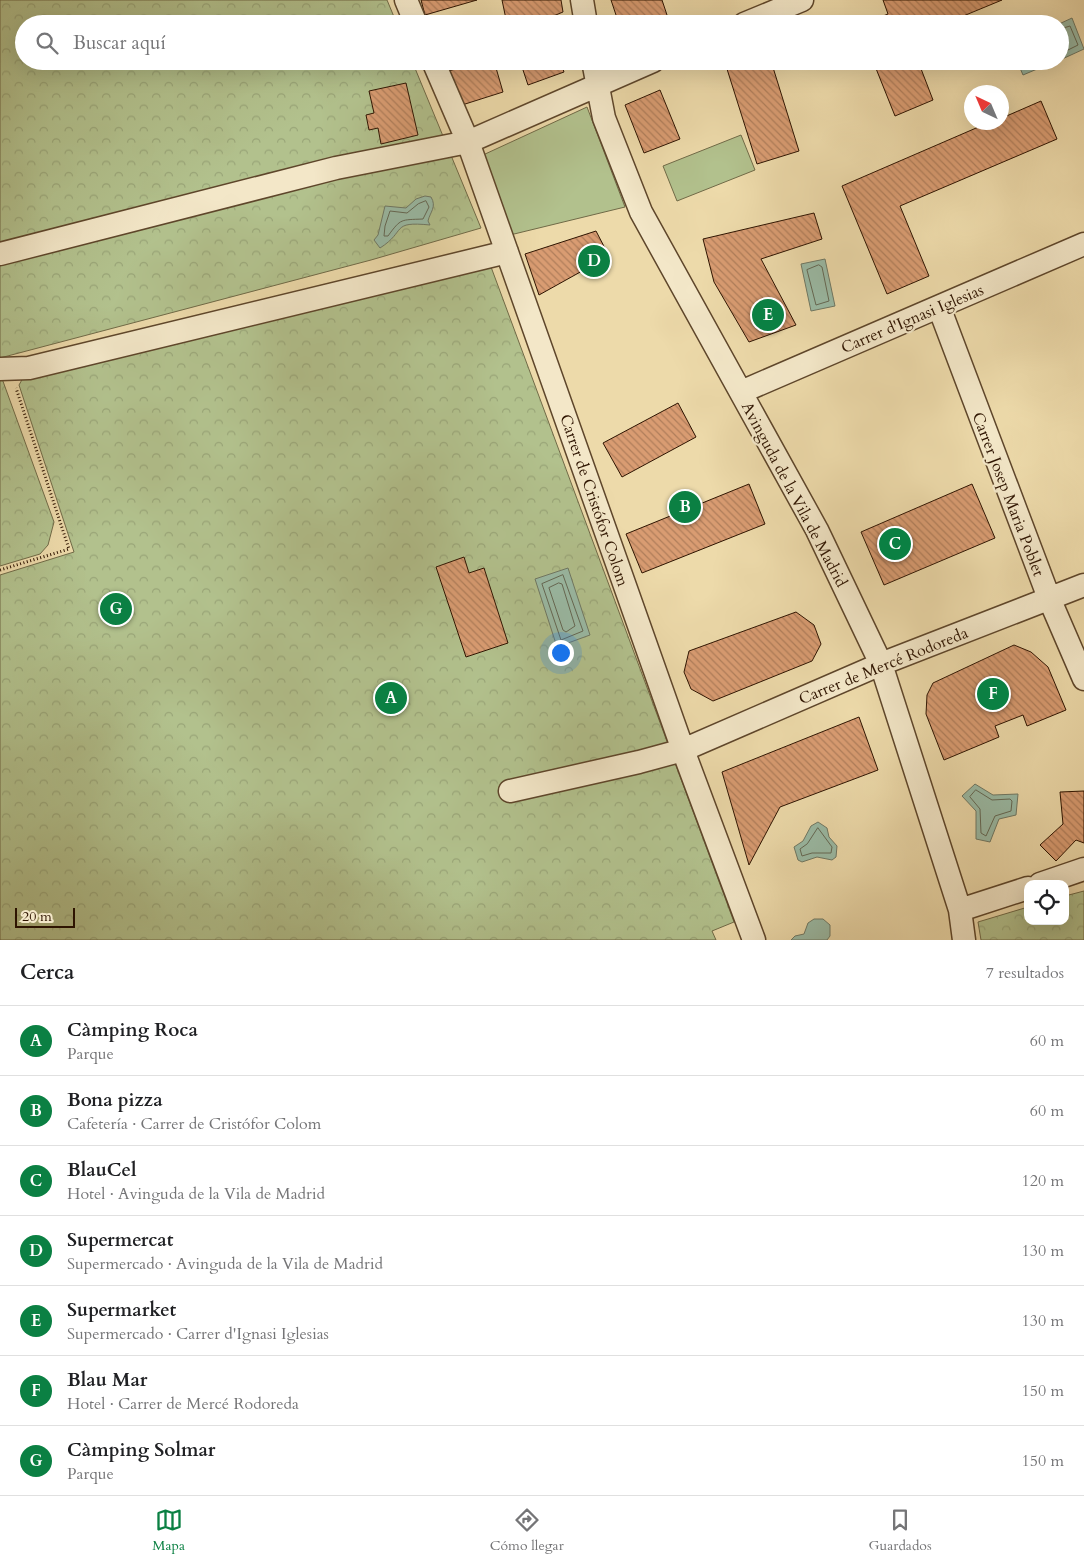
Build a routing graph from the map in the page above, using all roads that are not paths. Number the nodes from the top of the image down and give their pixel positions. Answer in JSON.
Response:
{"nodes":[{"id":1,"x":406,"y":0,"type":"edge"},
{"id":2,"x":582,"y":0,"type":"edge"},
{"id":3,"x":802,"y":0,"type":"edge"},
{"id":4,"x":412,"y":15,"type":"edge"},
{"id":5,"x":584,"y":15,"type":"edge"},
{"id":6,"x":766,"y":15,"type":"edge"},
{"id":7,"x":437,"y":70,"type":"edge"},
{"id":8,"x":595,"y":70,"type":"edge"},
{"id":9,"x":631,"y":70,"type":"edge"},
{"id":10,"x":597,"y":84,"type":"junction"},
{"id":11,"x":468,"y":142,"type":"junction"},
{"id":12,"x":1084,"y":244,"type":"edge"},
{"id":13,"x":507,"y":252,"type":"junction"},
{"id":14,"x":0,"y":254,"type":"edge"},
{"id":15,"x":939,"y":307,"type":"junction"},
{"id":16,"x":5,"y":368,"type":"edge"},
{"id":17,"x":741,"y":392,"type":"junction"},
{"id":18,"x":1084,"y":585,"type":"edge"},
{"id":19,"x":1049,"y":598,"type":"junction"},
{"id":20,"x":881,"y":664,"type":"junction"},
{"id":21,"x":1084,"y":679,"type":"edge"},
{"id":22,"x":683,"y":750,"type":"junction"},
{"id":23,"x":510,"y":791,"type":"dead end"},
{"id":24,"x":1084,"y":869,"type":"edge"},
{"id":25,"x":1052,"y":880,"type":"edge"},
{"id":26,"x":1024,"y":889,"type":"edge"},
{"id":27,"x":960,"y":910,"type":"junction"},
{"id":28,"x":754,"y":940,"type":"edge"},
{"id":29,"x":964,"y":940,"type":"edge"}],
"edges":[{"from":1,"to":4,"type":"street"},
{"from":2,"to":5,"type":"street"},
{"from":3,"to":6,"type":"street"},
{"from":7,"to":11,"type":"street","name":"Carrer de Cristófor Colom"},
{"from":8,"to":10,"type":"street","name":"Avinguda de la Vila de Madrid"},
{"from":9,"to":10,"type":"street"},
{"from":10,"to":11,"type":"street"},
{"from":10,"to":17,"type":"street","name":"Avinguda de la Vila de Madrid"},
{"from":11,"to":13,"type":"street","name":"Carrer de Cristófor Colom"},
{"from":11,"to":14,"type":"street"},
{"from":12,"to":15,"type":"street","name":"Carrer d'Ignasi Iglesias"},
{"from":13,"to":16,"type":"street"},
{"from":13,"to":22,"type":"street","name":"Carrer de Cristófor Colom"},
{"from":15,"to":17,"type":"street","name":"Carrer d'Ignasi Iglesias"},
{"from":15,"to":19,"type":"street","name":"Carrer Josep Maria Poblet"},
{"from":17,"to":20,"type":"street","name":"Avinguda de la Vila de Madrid"},
{"from":18,"to":19,"type":"street","name":"Carrer de Mercé Rodoreda"},
{"from":19,"to":20,"type":"street","name":"Carrer de Mercé Rodoreda"},
{"from":19,"to":21,"type":"street","name":"Carrer Josep Maria Poblet"},
{"from":20,"to":22,"type":"street","name":"Carrer de Mercé Rodoreda"},
{"from":20,"to":27,"type":"street","name":"Avinguda de la Vila de Madrid"},
{"from":22,"to":23,"type":"street","name":"Carrer de Mercé Rodoreda"},
{"from":22,"to":28,"type":"street","name":"Carrer de Cristófor Colom"},
{"from":24,"to":25,"type":"street"},
{"from":26,"to":27,"type":"street"},
{"from":27,"to":29,"type":"street","name":"Avinguda de la Vila de Madrid"}]}
